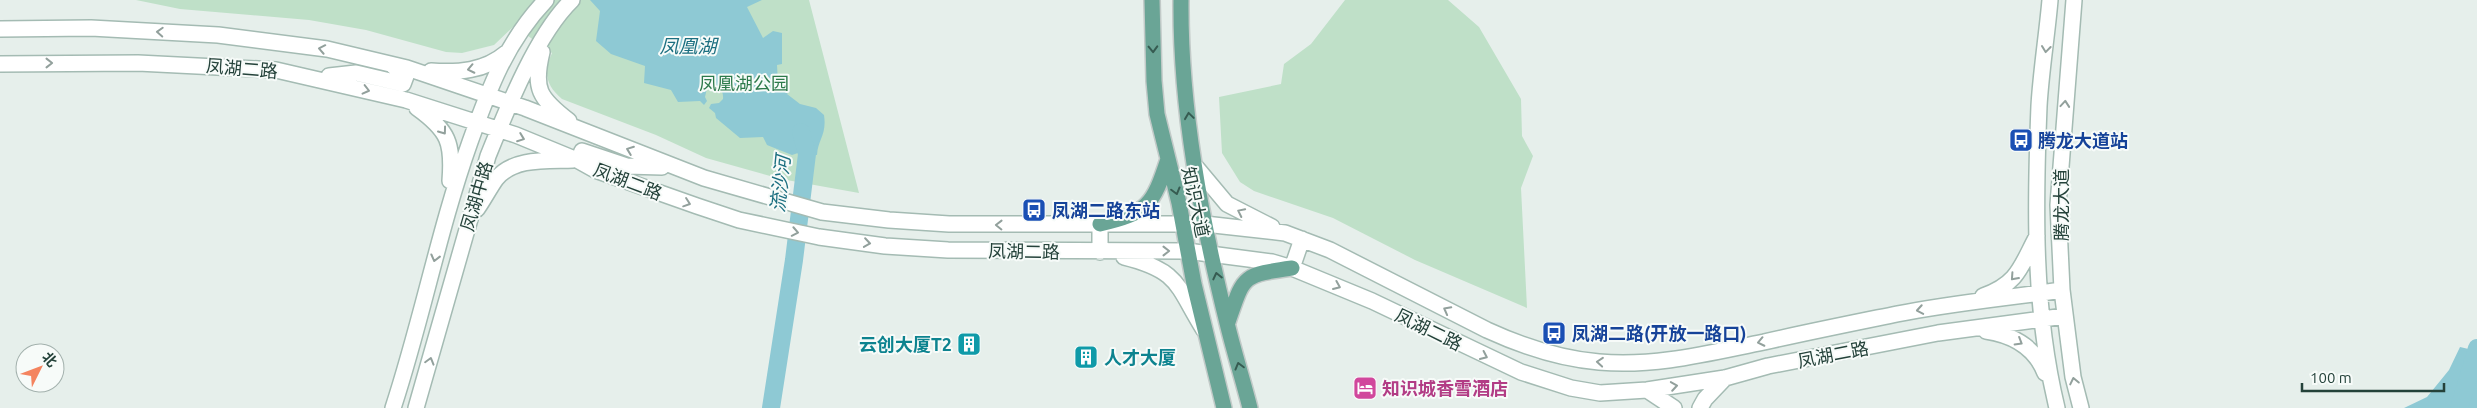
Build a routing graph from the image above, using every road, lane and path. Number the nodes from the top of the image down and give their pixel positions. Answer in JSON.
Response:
{"nodes":[{"id":1,"x":546,"y":0,"type":"edge"},
{"id":2,"x":1152,"y":0,"type":"edge"},
{"id":3,"x":1181,"y":0,"type":"edge"},
{"id":4,"x":2050,"y":0,"type":"edge"},
{"id":5,"x":2074,"y":0,"type":"edge"},
{"id":6,"x":569,"y":3,"type":"edge"},
{"id":7,"x":0,"y":29,"type":"edge"},
{"id":8,"x":522,"y":31,"type":"junction"},
{"id":9,"x":546,"y":36,"type":"junction"},
{"id":10,"x":0,"y":64,"type":"edge"},
{"id":11,"x":390,"y":64,"type":"junction"},
{"id":12,"x":407,"y":68,"type":"junction"},
{"id":13,"x":315,"y":78,"type":"junction"},
{"id":14,"x":487,"y":95,"type":"junction"},
{"id":15,"x":406,"y":100,"type":"junction"},
{"id":16,"x":509,"y":103,"type":"junction"},
{"id":17,"x":477,"y":123,"type":"junction"},
{"id":18,"x":498,"y":130,"type":"junction"},
{"id":19,"x":586,"y":134,"type":"junction"},
{"id":20,"x":577,"y":160,"type":"junction"},
{"id":21,"x":1168,"y":160,"type":"junction"},
{"id":22,"x":674,"y":167,"type":"junction"},
{"id":23,"x":1196,"y":167,"type":"junction"},
{"id":24,"x":595,"y":170,"type":"junction"},
{"id":25,"x":2037,"y":205,"type":"junction"},
{"id":26,"x":2058,"y":205,"type":"junction"},
{"id":27,"x":449,"y":206,"type":"junction"},
{"id":28,"x":1182,"y":223,"type":"junction"},
{"id":29,"x":444,"y":224,"type":"junction"},
{"id":30,"x":1100,"y":224,"type":"junction"},
{"id":31,"x":1205,"y":224,"type":"junction"},
{"id":32,"x":467,"y":226,"type":"junction"},
{"id":33,"x":1285,"y":233,"type":"junction"},
{"id":34,"x":2038,"y":235,"type":"junction"},
{"id":35,"x":1302,"y":239,"type":"junction"},
{"id":36,"x":1187,"y":251,"type":"junction"},
{"id":37,"x":1100,"y":252,"type":"junction"},
{"id":38,"x":1212,"y":254,"type":"junction"},
{"id":39,"x":1292,"y":268,"type":"junction"},
{"id":40,"x":2062,"y":290,"type":"junction"},
{"id":41,"x":2039,"y":294,"type":"junction"},
{"id":42,"x":1968,"y":301,"type":"junction"},
{"id":43,"x":2065,"y":316,"type":"junction"},
{"id":44,"x":2042,"y":319,"type":"junction"},
{"id":45,"x":1227,"y":324,"type":"junction"},
{"id":46,"x":1972,"y":328,"type":"junction"},
{"id":47,"x":1208,"y":336,"type":"junction"},
{"id":48,"x":1725,"y":378,"type":"junction"},
{"id":49,"x":1647,"y":390,"type":"junction"},
{"id":50,"x":2056,"y":402,"type":"edge"},
{"id":51,"x":393,"y":408,"type":"edge"},
{"id":52,"x":416,"y":408,"type":"edge"},
{"id":53,"x":1224,"y":408,"type":"edge"},
{"id":54,"x":1250,"y":408,"type":"edge"},
{"id":55,"x":1674,"y":408,"type":"edge"},
{"id":56,"x":1700,"y":408,"type":"edge"},
{"id":57,"x":2081,"y":408,"type":"edge"}],
"edges":[{"from":1,"to":8,"type":"street","name":"凤湖中路"},
{"from":2,"to":21,"type":"main road","name":"知识大道","one_way":true},
{"from":23,"to":3,"type":"main road","name":"知识大道","one_way":true},
{"from":4,"to":25,"type":"street","name":"腾龙大道","one_way":true},
{"from":26,"to":5,"type":"street","name":"腾龙大道","one_way":true},
{"from":6,"to":9,"type":"street","name":"凤湖中路"},
{"from":11,"to":7,"type":"street","name":"凤湖二路","one_way":true},
{"from":8,"to":12,"type":"street","one_way":true},
{"from":8,"to":14,"type":"street","name":"凤湖中路"},
{"from":9,"to":16,"type":"street","name":"凤湖中路"},
{"from":9,"to":19,"type":"street"},
{"from":10,"to":13,"type":"street","name":"凤湖二路","one_way":true},
{"from":11,"to":12,"type":"street","name":"凤湖二路"},
{"from":11,"to":13,"type":"street"},
{"from":12,"to":14,"type":"street","name":"凤湖二路"},
{"from":13,"to":15,"type":"street","name":"凤湖二路","one_way":true},
{"from":14,"to":16,"type":"street","name":"凤湖二路"},
{"from":14,"to":17,"type":"street","name":"凤湖中路"},
{"from":15,"to":17,"type":"street","name":"凤湖二路"},
{"from":15,"to":27,"type":"street","one_way":true},
{"from":16,"to":18,"type":"street","name":"凤湖中路"},
{"from":16,"to":19,"type":"street","name":"凤湖二路"},
{"from":17,"to":18,"type":"street","name":"凤湖二路"},
{"from":17,"to":27,"type":"street","name":"凤湖中路"},
{"from":18,"to":20,"type":"street","name":"凤湖二路","one_way":true},
{"from":18,"to":32,"type":"street","name":"凤湖中路"},
{"from":22,"to":19,"type":"street","name":"凤湖二路","one_way":true},
{"from":20,"to":24,"type":"street","name":"凤湖二路"},
{"from":20,"to":32,"type":"street"},
{"from":21,"to":28,"type":"main road","name":"知识大道","one_way":true},
{"from":21,"to":30,"type":"main road"},
{"from":22,"to":24,"type":"street"},
{"from":30,"to":22,"type":"street","name":"凤湖二路","one_way":true},
{"from":23,"to":31,"type":"main road","name":"知识大道"},
{"from":33,"to":23,"type":"street","one_way":true},
{"from":24,"to":37,"type":"street","name":"凤湖二路","one_way":true},
{"from":25,"to":26,"type":"street"},
{"from":25,"to":34,"type":"street","name":"腾龙大道"},
{"from":26,"to":40,"type":"street","name":"腾龙大道"},
{"from":27,"to":29,"type":"street","name":"凤湖中路"},
{"from":28,"to":30,"type":"street","name":"凤湖二路"},
{"from":28,"to":31,"type":"street","name":"凤湖二路"},
{"from":28,"to":36,"type":"main road","name":"知识大道"},
{"from":29,"to":32,"type":"street"},
{"from":29,"to":51,"type":"street","name":"凤湖中路","one_way":true},
{"from":30,"to":37,"type":"street"},
{"from":31,"to":33,"type":"street","name":"凤湖二路"},
{"from":31,"to":38,"type":"main road","name":"知识大道"},
{"from":52,"to":32,"type":"street","name":"凤湖中路","one_way":true},
{"from":33,"to":35,"type":"street","name":"凤湖二路"},
{"from":34,"to":41,"type":"street","name":"腾龙大道"},
{"from":34,"to":42,"type":"street","one_way":true},
{"from":35,"to":39,"type":"street"},
{"from":42,"to":35,"type":"street","name":"凤湖二路","one_way":true},
{"from":37,"to":36,"type":"street","name":"凤湖二路","one_way":true},
{"from":36,"to":38,"type":"street","name":"凤湖二路"},
{"from":36,"to":47,"type":"main road","name":"知识大道"},
{"from":37,"to":47,"type":"street"},
{"from":38,"to":39,"type":"street","name":"凤湖二路"},
{"from":45,"to":38,"type":"main road","name":"知识大道","one_way":true},
{"from":39,"to":45,"type":"main road"},
{"from":39,"to":49,"type":"street","name":"凤湖二路","one_way":true},
{"from":40,"to":41,"type":"street","name":"凤湖二路"},
{"from":40,"to":43,"type":"street","name":"腾龙大道"},
{"from":41,"to":42,"type":"street","name":"凤湖二路"},
{"from":41,"to":44,"type":"street","name":"腾龙大道"},
{"from":43,"to":44,"type":"street","name":"凤湖二路"},
{"from":57,"to":43,"type":"street","name":"腾龙大道","one_way":true},
{"from":44,"to":46,"type":"street","name":"凤湖二路"},
{"from":44,"to":50,"type":"street","name":"腾龙大道"},
{"from":54,"to":45,"type":"main road","name":"知识大道","one_way":true},
{"from":46,"to":48,"type":"street","name":"凤湖二路"},
{"from":46,"to":50,"type":"street","one_way":true},
{"from":47,"to":53,"type":"main road","name":"知识大道"},
{"from":49,"to":48,"type":"street","name":"凤湖二路","one_way":true},
{"from":48,"to":56,"type":"street"},
{"from":49,"to":55,"type":"street"}]}
